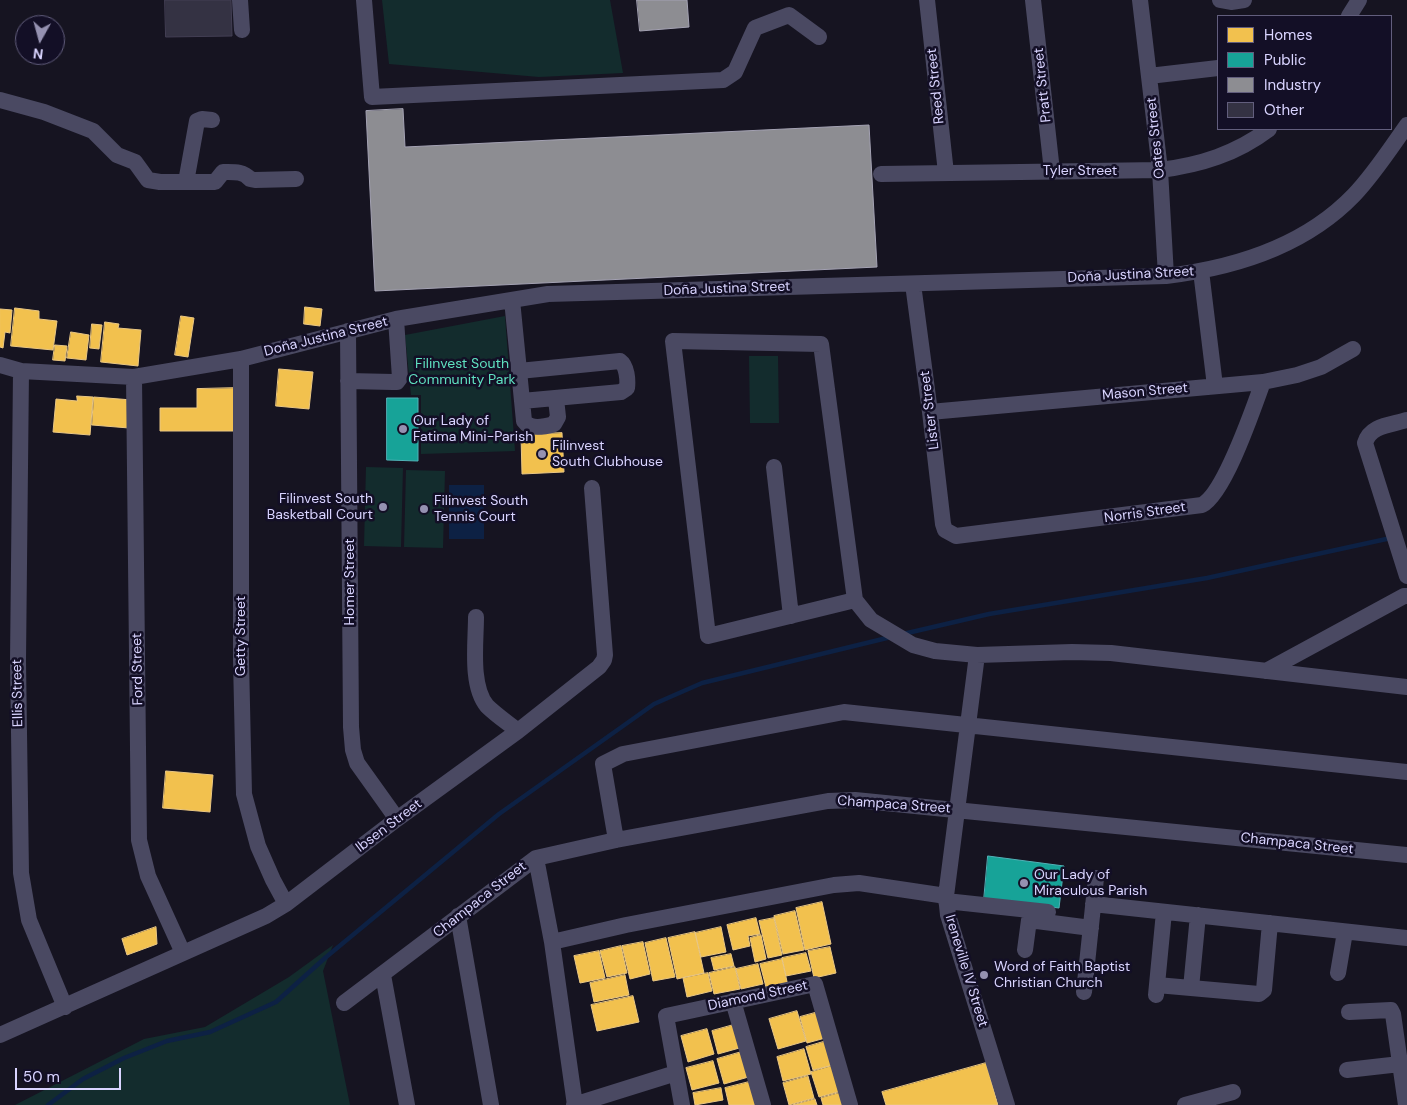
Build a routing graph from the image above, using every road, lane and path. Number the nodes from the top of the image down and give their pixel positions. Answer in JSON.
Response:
{"nodes":[{"id":1,"x":240,"y":0,"type":"edge"},
{"id":2,"x":364,"y":0,"type":"edge"},
{"id":3,"x":927,"y":0,"type":"edge"},
{"id":4,"x":1033,"y":0,"type":"edge"},
{"id":5,"x":1140,"y":0,"type":"edge"},
{"id":6,"x":1220,"y":0,"type":"edge"},
{"id":7,"x":1244,"y":0,"type":"edge"},
{"id":8,"x":1359,"y":0,"type":"edge"},
{"id":9,"x":1350,"y":15,"type":"edge"},
{"id":10,"x":242,"y":30,"type":"dead end"},
{"id":11,"x":819,"y":37,"type":"dead end"},
{"id":12,"x":1217,"y":68,"type":"edge"},
{"id":13,"x":1149,"y":76,"type":"junction"},
{"id":14,"x":0,"y":100,"type":"edge"},
{"id":15,"x":212,"y":120,"type":"dead end"},
{"id":16,"x":1407,"y":125,"type":"edge"},
{"id":17,"x":1267,"y":130,"type":"edge"},
{"id":18,"x":1160,"y":170,"type":"junction"},
{"id":19,"x":1052,"y":171,"type":"junction"},
{"id":20,"x":946,"y":173,"type":"junction"},
{"id":21,"x":881,"y":174,"type":"dead end"},
{"id":22,"x":296,"y":179,"type":"dead end"},
{"id":23,"x":186,"y":182,"type":"junction"},
{"id":24,"x":1201,"y":271,"type":"junction"},
{"id":25,"x":1166,"y":276,"type":"junction"},
{"id":26,"x":913,"y":284,"type":"junction"},
{"id":27,"x":512,"y":300,"type":"junction"},
{"id":28,"x":396,"y":320,"type":"junction"},
{"id":29,"x":348,"y":331,"type":"junction"},
{"id":30,"x":1353,"y":349,"type":"dead end"},
{"id":31,"x":241,"y":359,"type":"junction"},
{"id":32,"x":0,"y":365,"type":"edge"},
{"id":33,"x":519,"y":370,"type":"junction"},
{"id":34,"x":22,"y":371,"type":"junction"},
{"id":35,"x":134,"y":377,"type":"junction"},
{"id":36,"x":348,"y":381,"type":"junction"},
{"id":37,"x":1263,"y":382,"type":"junction"},
{"id":38,"x":1215,"y":386,"type":"junction"},
{"id":39,"x":556,"y":398,"type":"junction"},
{"id":40,"x":522,"y":401,"type":"junction"},
{"id":41,"x":930,"y":412,"type":"junction"},
{"id":42,"x":1407,"y":420,"type":"edge"},
{"id":43,"x":774,"y":467,"type":"dead end"},
{"id":44,"x":592,"y":488,"type":"dead end"},
{"id":45,"x":950,"y":534,"type":"joint"},
{"id":46,"x":1407,"y":576,"type":"edge"},
{"id":47,"x":1406,"y":591,"type":"edge"},
{"id":48,"x":855,"y":600,"type":"junction"},
{"id":49,"x":791,"y":616,"type":"junction"},
{"id":50,"x":476,"y":617,"type":"dead end"},
{"id":51,"x":977,"y":655,"type":"junction"},
{"id":52,"x":1266,"y":671,"type":"junction"},
{"id":53,"x":1407,"y":687,"type":"edge"},
{"id":54,"x":968,"y":725,"type":"junction"},
{"id":55,"x":518,"y":731,"type":"junction"},
{"id":56,"x":1407,"y":772,"type":"edge"},
{"id":57,"x":958,"y":810,"type":"junction"},
{"id":58,"x":397,"y":819,"type":"junction"},
{"id":59,"x":616,"y":840,"type":"junction"},
{"id":60,"x":1407,"y":855,"type":"edge"},
{"id":61,"x":536,"y":858,"type":"junction"},
{"id":62,"x":1096,"y":878,"type":"dead end"},
{"id":63,"x":946,"y":898,"type":"junction"},
{"id":64,"x":286,"y":904,"type":"junction"},
{"id":65,"x":1093,"y":904,"type":"junction"},
{"id":66,"x":1048,"y":912,"type":"dead end"},
{"id":67,"x":1164,"y":912,"type":"junction"},
{"id":68,"x":1198,"y":915,"type":"junction"},
{"id":69,"x":458,"y":916,"type":"junction"},
{"id":70,"x":1270,"y":923,"type":"junction"},
{"id":71,"x":1091,"y":928,"type":"junction"},
{"id":72,"x":1345,"y":932,"type":"junction"},
{"id":73,"x":1407,"y":938,"type":"edge"},
{"id":74,"x":552,"y":942,"type":"junction"},
{"id":75,"x":1025,"y":950,"type":"dead end"},
{"id":76,"x":183,"y":953,"type":"junction"},
{"id":77,"x":1338,"y":973,"type":"dead end"},
{"id":78,"x":383,"y":975,"type":"junction"},
{"id":79,"x":1191,"y":988,"type":"junction"},
{"id":80,"x":1084,"y":992,"type":"dead end"},
{"id":81,"x":733,"y":1001,"type":"junction"},
{"id":82,"x":344,"y":1003,"type":"dead end"},
{"id":83,"x":65,"y":1007,"type":"junction"},
{"id":84,"x":1349,"y":1012,"type":"dead end"},
{"id":85,"x":0,"y":1035,"type":"edge"},
{"id":86,"x":1400,"y":1064,"type":"junction"},
{"id":87,"x":1347,"y":1070,"type":"dead end"},
{"id":88,"x":676,"y":1073,"type":"junction"},
{"id":89,"x":1233,"y":1092,"type":"dead end"},
{"id":90,"x":407,"y":1105,"type":"edge"},
{"id":91,"x":491,"y":1105,"type":"edge"},
{"id":92,"x":575,"y":1105,"type":"edge"},
{"id":93,"x":682,"y":1105,"type":"edge"},
{"id":94,"x":763,"y":1105,"type":"edge"},
{"id":95,"x":850,"y":1105,"type":"edge"},
{"id":96,"x":1007,"y":1105,"type":"edge"},
{"id":97,"x":1185,"y":1105,"type":"edge"},
{"id":98,"x":1406,"y":1105,"type":"edge"}],
"edges":[{"from":1,"to":10,"type":"street"},
{"from":2,"to":11,"type":"street"},
{"from":3,"to":20,"type":"street","name":"Reed Street"},
{"from":4,"to":19,"type":"street","name":"Pratt Street"},
{"from":5,"to":13,"type":"street","name":"Oates Street"},
{"from":6,"to":7,"type":"street"},
{"from":8,"to":9,"type":"street"},
{"from":12,"to":13,"type":"street"},
{"from":13,"to":18,"type":"street","name":"Oates Street"},
{"from":14,"to":23,"type":"street"},
{"from":15,"to":23,"type":"street"},
{"from":16,"to":24,"type":"street","name":"Doña Justina Street"},
{"from":17,"to":18,"type":"street","name":"Tyler Street"},
{"from":18,"to":19,"type":"street","name":"Tyler Street"},
{"from":18,"to":25,"type":"street","name":"Oates Street"},
{"from":19,"to":20,"type":"street","name":"Tyler Street"},
{"from":20,"to":21,"type":"street","name":"Tyler Street"},
{"from":22,"to":23,"type":"street"},
{"from":24,"to":25,"type":"street","name":"Doña Justina Street"},
{"from":24,"to":38,"type":"street"},
{"from":25,"to":26,"type":"street","name":"Doña Justina Street"},
{"from":26,"to":27,"type":"street","name":"Doña Justina Street"},
{"from":26,"to":41,"type":"street","name":"Lister Street"},
{"from":27,"to":28,"type":"street","name":"Doña Justina Street"},
{"from":27,"to":33,"type":"street"},
{"from":28,"to":29,"type":"street","name":"Doña Justina Street"},
{"from":28,"to":36,"type":"street"},
{"from":29,"to":31,"type":"street","name":"Doña Justina Street"},
{"from":29,"to":36,"type":"street","name":"Homer Street"},
{"from":30,"to":37,"type":"street","name":"Mason Street"},
{"from":31,"to":35,"type":"street","name":"Doña Justina Street"},
{"from":31,"to":64,"type":"street","name":"Getty Street"},
{"from":32,"to":34,"type":"street","name":"Doña Justina Street"},
{"from":33,"to":39,"type":"street"},
{"from":33,"to":40,"type":"street"},
{"from":34,"to":35,"type":"street","name":"Doña Justina Street"},
{"from":34,"to":83,"type":"street","name":"Ellis Street"},
{"from":35,"to":76,"type":"street","name":"Ford Street"},
{"from":36,"to":58,"type":"street","name":"Homer Street"},
{"from":37,"to":38,"type":"street","name":"Mason Street"},
{"from":37,"to":45,"type":"street","name":"Norris Street"},
{"from":38,"to":41,"type":"street","name":"Mason Street"},
{"from":39,"to":40,"type":"street"},
{"from":39,"to":40,"type":"street"},
{"from":41,"to":45,"type":"street","name":"Lister Street"},
{"from":42,"to":46,"type":"street"},
{"from":43,"to":49,"type":"street"},
{"from":44,"to":55,"type":"street","name":"Ibsen Street"},
{"from":47,"to":52,"type":"street"},
{"from":48,"to":49,"type":"street"},
{"from":48,"to":49,"type":"street"},
{"from":48,"to":51,"type":"street"},
{"from":50,"to":55,"type":"street"},
{"from":51,"to":52,"type":"street"},
{"from":51,"to":54,"type":"street","name":"Ireneville IV Street"},
{"from":52,"to":53,"type":"street"},
{"from":54,"to":56,"type":"street"},
{"from":54,"to":57,"type":"street","name":"Ireneville IV Street"},
{"from":54,"to":59,"type":"street"},
{"from":55,"to":58,"type":"street","name":"Ibsen Street"},
{"from":57,"to":59,"type":"street","name":"Champaca Street"},
{"from":57,"to":60,"type":"street","name":"Champaca Street"},
{"from":57,"to":63,"type":"street","name":"Ireneville IV Street"},
{"from":58,"to":64,"type":"street","name":"Ibsen Street"},
{"from":59,"to":61,"type":"street","name":"Champaca Street"},
{"from":61,"to":69,"type":"street","name":"Champaca Street"},
{"from":61,"to":74,"type":"street"},
{"from":62,"to":65,"type":"street"},
{"from":63,"to":66,"type":"street"},
{"from":63,"to":74,"type":"street"},
{"from":63,"to":96,"type":"street","name":"Ireneville IV Street"},
{"from":64,"to":76,"type":"street","name":"Ibsen Street"},
{"from":65,"to":67,"type":"street"},
{"from":65,"to":71,"type":"street"},
{"from":67,"to":68,"type":"street"},
{"from":67,"to":79,"type":"street"},
{"from":68,"to":70,"type":"street"},
{"from":68,"to":79,"type":"street"},
{"from":69,"to":78,"type":"street","name":"Champaca Street"},
{"from":69,"to":91,"type":"street"},
{"from":70,"to":72,"type":"street"},
{"from":70,"to":79,"type":"street"},
{"from":71,"to":75,"type":"street"},
{"from":71,"to":80,"type":"street"},
{"from":72,"to":73,"type":"street"},
{"from":72,"to":77,"type":"street"},
{"from":74,"to":92,"type":"street"},
{"from":76,"to":83,"type":"street","name":"Ibsen Street"},
{"from":78,"to":82,"type":"street","name":"Champaca Street"},
{"from":78,"to":90,"type":"street"},
{"from":81,"to":88,"type":"street","name":"Diamond Street"},
{"from":81,"to":94,"type":"street"},
{"from":81,"to":95,"type":"street","name":"Diamond Street"},
{"from":83,"to":85,"type":"street","name":"Ibsen Street"},
{"from":84,"to":86,"type":"street"},
{"from":86,"to":87,"type":"street"},
{"from":86,"to":98,"type":"street"},
{"from":88,"to":92,"type":"street"},
{"from":88,"to":93,"type":"street","name":"Diamond Street"},
{"from":89,"to":97,"type":"street"}]}
